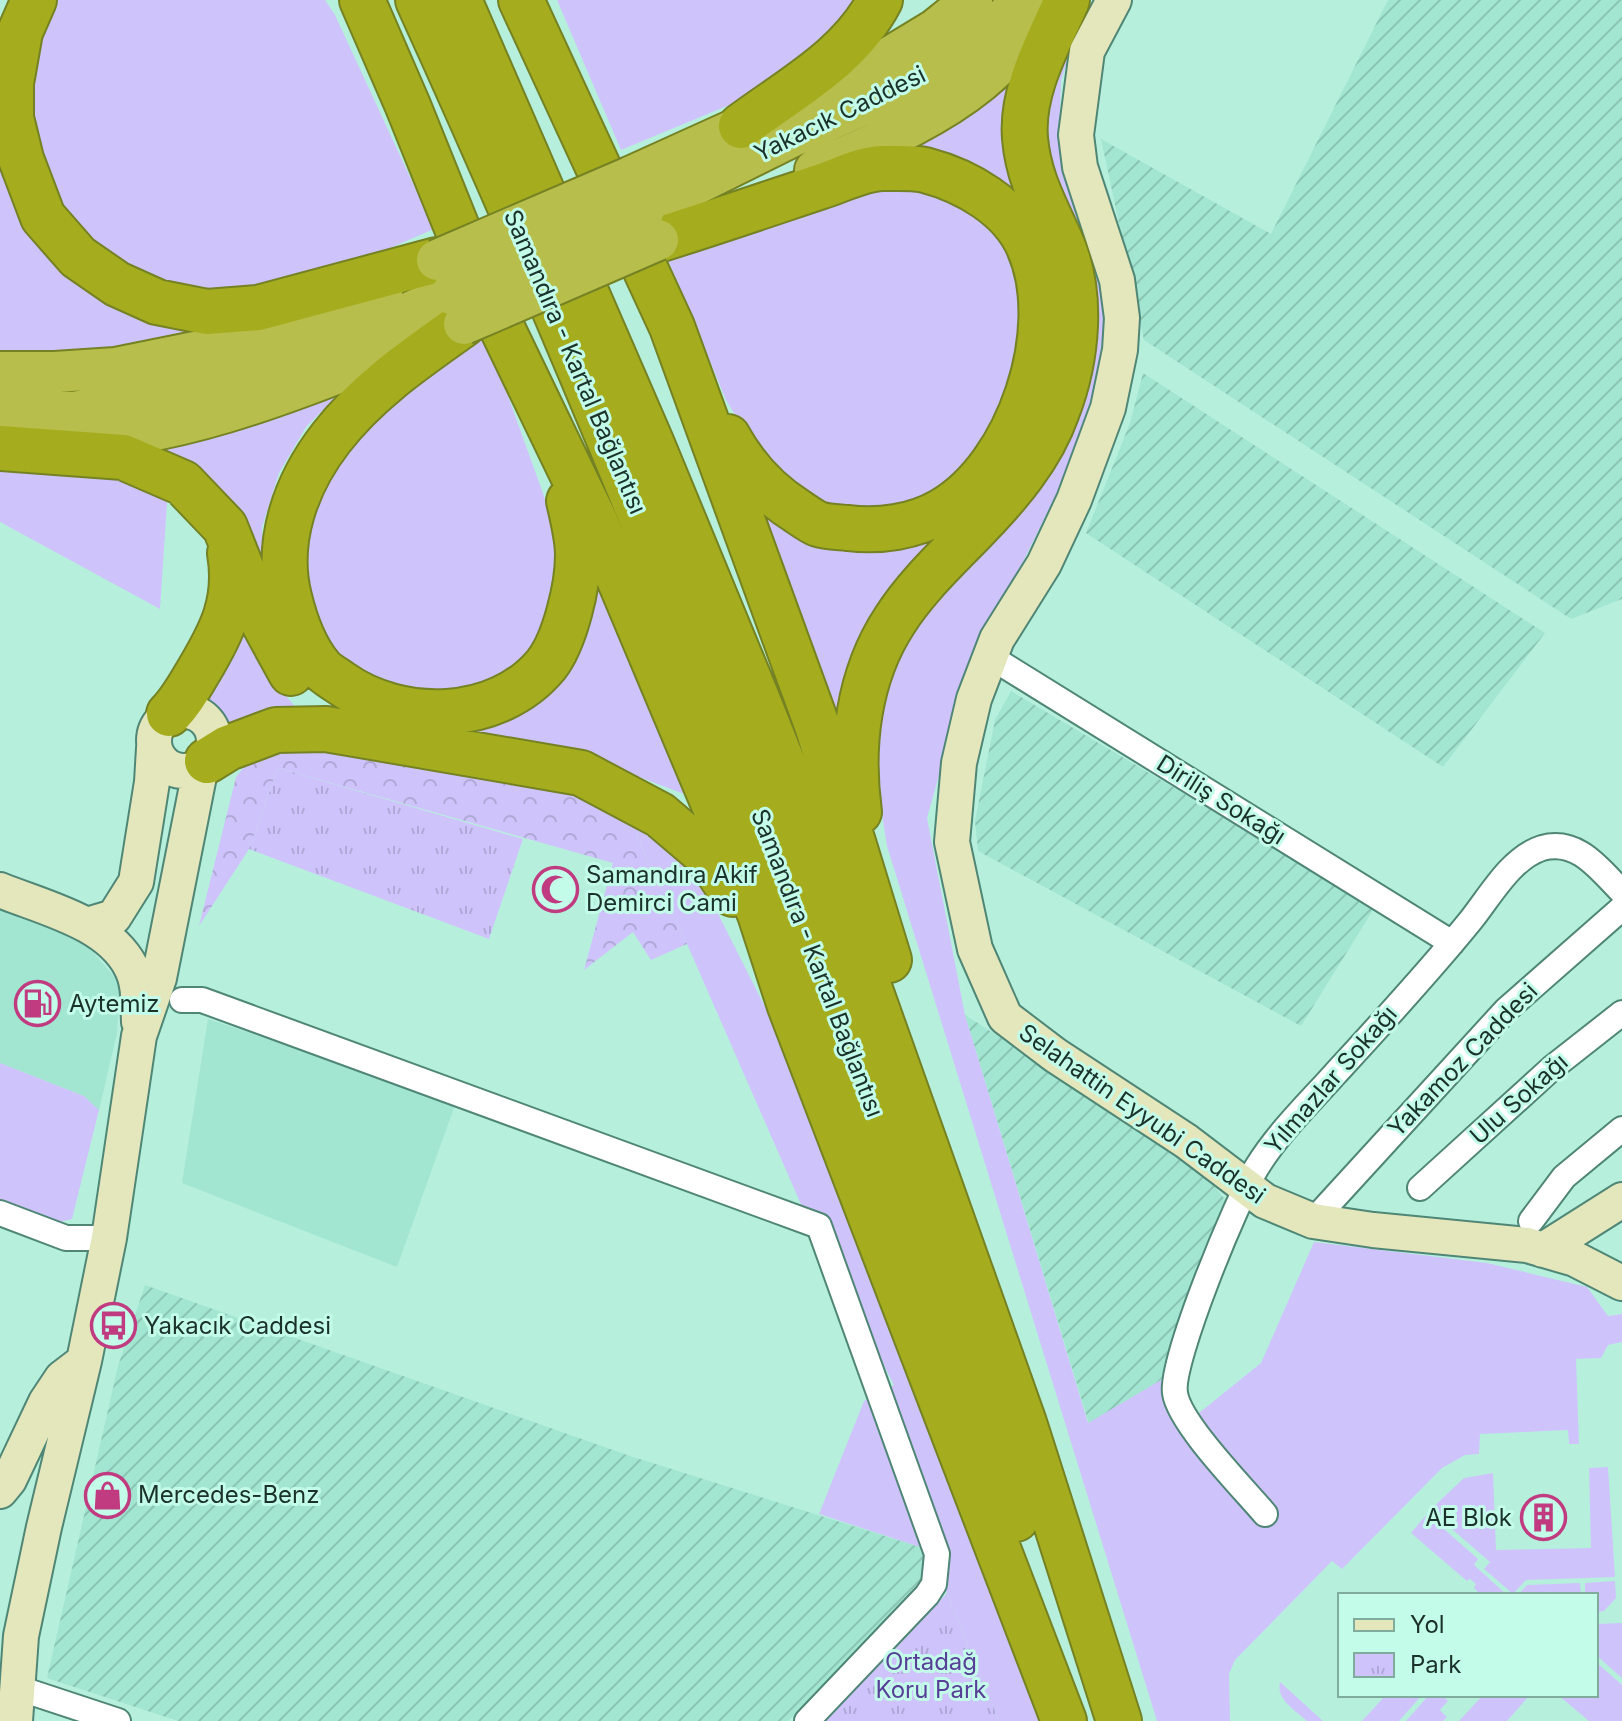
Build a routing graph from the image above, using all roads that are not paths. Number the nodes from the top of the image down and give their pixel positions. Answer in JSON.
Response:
{"nodes":[{"id":1,"x":34,"y":0,"type":"edge"},
{"id":2,"x":344,"y":0,"type":"edge"},
{"id":3,"x":362,"y":0,"type":"edge"},
{"id":4,"x":418,"y":0,"type":"edge"},
{"id":5,"x":459,"y":0,"type":"edge"},
{"id":6,"x":521,"y":0,"type":"edge"},
{"id":7,"x":536,"y":0,"type":"edge"},
{"id":8,"x":880,"y":0,"type":"edge"},
{"id":9,"x":972,"y":0,"type":"edge"},
{"id":10,"x":1023,"y":0,"type":"edge"},
{"id":11,"x":1064,"y":0,"type":"edge"},
{"id":12,"x":1114,"y":0,"type":"edge"},
{"id":13,"x":557,"y":79,"type":"junction"},
{"id":14,"x":408,"y":106,"type":"junction"},
{"id":15,"x":741,"y":126,"type":"junction"},
{"id":16,"x":644,"y":209,"type":"junction"},
{"id":17,"x":451,"y":293,"type":"junction"},
{"id":18,"x":672,"y":327,"type":"junction"},
{"id":19,"x":0,"y":372,"type":"edge"},
{"id":20,"x":529,"y":386,"type":"junction"},
{"id":21,"x":0,"y":410,"type":"edge"},
{"id":22,"x":0,"y":441,"type":"edge"},
{"id":23,"x":0,"y":448,"type":"edge"},
{"id":24,"x":225,"y":527,"type":"junction"},
{"id":25,"x":989,"y":656,"type":"junction"},
{"id":26,"x":162,"y":731,"type":"junction"},
{"id":27,"x":371,"y":735,"type":"junction"},
{"id":28,"x":204,"y":764,"type":"junction"},
{"id":29,"x":0,"y":890,"type":"edge"},
{"id":30,"x":1622,"y":892,"type":"edge"},
{"id":31,"x":1622,"y":908,"type":"edge"},
{"id":32,"x":87,"y":925,"type":"junction"},
{"id":33,"x":1452,"y":943,"type":"junction"},
{"id":34,"x":900,"y":998,"type":"junction"},
{"id":35,"x":182,"y":1000,"type":"dead end"},
{"id":36,"x":790,"y":1006,"type":"junction"},
{"id":37,"x":1622,"y":1013,"type":"edge"},
{"id":38,"x":139,"y":1036,"type":"junction"},
{"id":39,"x":1622,"y":1129,"type":"edge"},
{"id":40,"x":1245,"y":1188,"type":"junction"},
{"id":41,"x":1420,"y":1188,"type":"dead end"},
{"id":42,"x":1622,"y":1200,"type":"edge"},
{"id":43,"x":0,"y":1213,"type":"edge"},
{"id":44,"x":1313,"y":1221,"type":"junction"},
{"id":45,"x":1537,"y":1236,"type":"junction"},
{"id":46,"x":109,"y":1238,"type":"junction"},
{"id":47,"x":1622,"y":1283,"type":"edge"},
{"id":48,"x":84,"y":1361,"type":"junction"},
{"id":49,"x":0,"y":1491,"type":"edge"},
{"id":50,"x":1265,"y":1514,"type":"dead end"},
{"id":51,"x":16,"y":1705,"type":"edge"},
{"id":52,"x":118,"y":1721,"type":"edge"},
{"id":53,"x":807,"y":1721,"type":"edge"},
{"id":54,"x":1064,"y":1721,"type":"edge"},
{"id":55,"x":1081,"y":1721,"type":"edge"},
{"id":56,"x":1119,"y":1721,"type":"edge"},
{"id":57,"x":1136,"y":1721,"type":"edge"}],
"edges":[{"from":1,"to":17,"type":"highway"},
{"from":2,"to":14,"type":"highway"},
{"from":3,"to":14,"type":"highway"},
{"from":4,"to":55,"type":"highway","name":"Samandıra - Kartal Bağlantısı"},
{"from":5,"to":56,"type":"highway","name":"Samandıra - Kartal Bağlantısı"},
{"from":6,"to":13,"type":"highway"},
{"from":7,"to":13,"type":"highway"},
{"from":8,"to":15,"type":"highway"},
{"from":9,"to":15,"type":"highway","name":"Yakacık Caddesi"},
{"from":10,"to":16,"type":"highway","name":"Yakacık Caddesi"},
{"from":11,"to":16,"type":"highway"},
{"from":11,"to":34,"type":"highway"},
{"from":12,"to":25,"type":"main road","name":"Selahattin Eyyubi Caddesi"},
{"from":13,"to":18,"type":"highway"},
{"from":14,"to":20,"type":"highway"},
{"from":15,"to":16,"type":"highway","name":"Yakacık Caddesi"},
{"from":16,"to":17,"type":"highway","bridge":true},
{"from":16,"to":17,"type":"highway","bridge":true},
{"from":16,"to":18,"type":"highway"},
{"from":17,"to":19,"type":"highway"},
{"from":17,"to":20,"type":"highway"},
{"from":17,"to":21,"type":"highway"},
{"from":17,"to":22,"type":"highway"},
{"from":18,"to":34,"type":"highway"},
{"from":20,"to":36,"type":"highway"},
{"from":23,"to":24,"type":"highway"},
{"from":24,"to":26,"type":"highway"},
{"from":24,"to":27,"type":"highway"},
{"from":25,"to":33,"type":"street","name":"Diriliş Sokağı"},
{"from":25,"to":40,"type":"main road","name":"Selahattin Eyyubi Caddesi"},
{"from":26,"to":28,"type":"main road"},
{"from":26,"to":28,"type":"main road"},
{"from":26,"to":32,"type":"main road"},
{"from":27,"to":28,"type":"highway"},
{"from":27,"to":36,"type":"highway"},
{"from":28,"to":38,"type":"main road"},
{"from":29,"to":32,"type":"main road"},
{"from":30,"to":33,"type":"street","name":"Yılmazlar Sokağı"},
{"from":31,"to":44,"type":"street","name":"Yakamoz Caddesi"},
{"from":32,"to":38,"type":"main road"},
{"from":33,"to":40,"type":"street","name":"Yılmazlar Sokağı"},
{"from":34,"to":57,"type":"highway"},
{"from":35,"to":53,"type":"street"},
{"from":36,"to":54,"type":"highway"},
{"from":37,"to":41,"type":"street","name":"Ulu Sokağı"},
{"from":38,"to":46,"type":"main road"},
{"from":39,"to":45,"type":"street"},
{"from":40,"to":44,"type":"main road","name":"Selahattin Eyyubi Caddesi"},
{"from":40,"to":50,"type":"street","name":"Yılmazlar Sokağı"},
{"from":42,"to":45,"type":"main road"},
{"from":43,"to":46,"type":"street"},
{"from":44,"to":45,"type":"main road","name":"Selahattin Eyyubi Caddesi"},
{"from":45,"to":47,"type":"main road","name":"Selahattin Eyyubi Caddesi"},
{"from":46,"to":48,"type":"main road"},
{"from":48,"to":49,"type":"main road"},
{"from":48,"to":51,"type":"main road"},
{"from":51,"to":52,"type":"street"}]}
